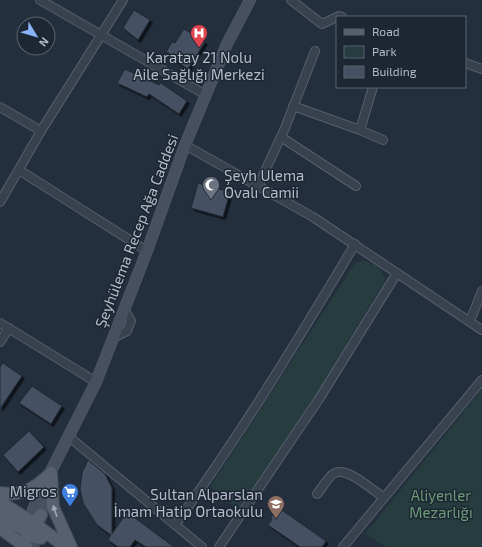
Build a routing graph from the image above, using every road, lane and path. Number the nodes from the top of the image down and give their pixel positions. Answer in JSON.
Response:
{"nodes":[{"id":1,"x":40,"y":0,"type":"edge"},
{"id":2,"x":123,"y":0,"type":"edge"},
{"id":3,"x":250,"y":0,"type":"edge"},
{"id":4,"x":291,"y":0,"type":"edge"},
{"id":5,"x":336,"y":17,"type":"edge"},
{"id":6,"x":100,"y":34,"type":"junction"},
{"id":7,"x":315,"y":51,"type":"dead end"},
{"id":8,"x":466,"y":63,"type":"edge"},
{"id":9,"x":482,"y":69,"type":"edge"},
{"id":10,"x":373,"y":88,"type":"edge"},
{"id":11,"x":206,"y":95,"type":"junction"},
{"id":12,"x":293,"y":106,"type":"junction"},
{"id":13,"x":0,"y":107,"type":"edge"},
{"id":14,"x":360,"y":130,"type":"junction"},
{"id":15,"x":41,"y":131,"type":"junction"},
{"id":16,"x":281,"y":137,"type":"junction"},
{"id":17,"x":383,"y":140,"type":"dead end"},
{"id":18,"x":185,"y":145,"type":"junction"},
{"id":19,"x":19,"y":170,"type":"junction"},
{"id":20,"x":258,"y":186,"type":"junction"},
{"id":21,"x":356,"y":186,"type":"dead end"},
{"id":22,"x":0,"y":202,"type":"edge"},
{"id":23,"x":355,"y":244,"type":"junction"},
{"id":24,"x":148,"y":251,"type":"junction"},
{"id":25,"x":397,"y":273,"type":"junction"},
{"id":26,"x":482,"y":291,"type":"edge"},
{"id":27,"x":470,"y":321,"type":"junction"},
{"id":28,"x":0,"y":323,"type":"edge"},
{"id":29,"x":9,"y":328,"type":"junction"},
{"id":30,"x":482,"y":330,"type":"edge"},
{"id":31,"x":0,"y":342,"type":"edge"},
{"id":32,"x":482,"y":380,"type":"edge"},
{"id":33,"x":96,"y":382,"type":"junction"},
{"id":34,"x":68,"y":436,"type":"junction"},
{"id":35,"x":51,"y":473,"type":"junction"},
{"id":36,"x":0,"y":494,"type":"edge"},
{"id":37,"x":317,"y":494,"type":"dead end"},
{"id":38,"x":383,"y":497,"type":"junction"},
{"id":39,"x":0,"y":502,"type":"edge"},
{"id":40,"x":0,"y":515,"type":"edge"},
{"id":41,"x":174,"y":525,"type":"junction"},
{"id":42,"x":0,"y":528,"type":"edge"},
{"id":43,"x":34,"y":529,"type":"edge"},
{"id":44,"x":21,"y":546,"type":"edge"},
{"id":45,"x":56,"y":547,"type":"edge"},
{"id":46,"x":66,"y":547,"type":"edge"},
{"id":47,"x":71,"y":547,"type":"edge"},
{"id":48,"x":202,"y":547,"type":"edge"},
{"id":49,"x":219,"y":547,"type":"edge"},
{"id":50,"x":343,"y":547,"type":"edge"}],
"edges":[{"from":1,"to":6,"type":"street"},
{"from":2,"to":6,"type":"street"},
{"from":3,"to":11,"type":"street","name":"Şeyhülema Recep Ağa Caddesi"},
{"from":4,"to":5,"type":"street"},
{"from":6,"to":11,"type":"street"},
{"from":6,"to":15,"type":"street"},
{"from":7,"to":12,"type":"street"},
{"from":8,"to":9,"type":"street"},
{"from":10,"to":14,"type":"street"},
{"from":11,"to":18,"type":"street","name":"Şeyhülema Recep Ağa Caddesi"},
{"from":12,"to":14,"type":"street"},
{"from":12,"to":16,"type":"street"},
{"from":13,"to":15,"type":"street"},
{"from":14,"to":17,"type":"street"},
{"from":15,"to":19,"type":"street"},
{"from":16,"to":20,"type":"street"},
{"from":16,"to":21,"type":"street"},
{"from":18,"to":20,"type":"street"},
{"from":18,"to":24,"type":"street","name":"Şeyhülema Recep Ağa Caddesi"},
{"from":19,"to":22,"type":"street"},
{"from":19,"to":24,"type":"street"},
{"from":20,"to":23,"type":"street"},
{"from":23,"to":25,"type":"street"},
{"from":23,"to":41,"type":"street"},
{"from":24,"to":33,"type":"street","name":"Şeyhülema Recep Ağa Caddesi"},
{"from":25,"to":27,"type":"street"},
{"from":25,"to":49,"type":"street"},
{"from":26,"to":27,"type":"street"},
{"from":27,"to":30,"type":"street"},
{"from":28,"to":29,"type":"street"},
{"from":29,"to":31,"type":"street"},
{"from":29,"to":33,"type":"street"},
{"from":32,"to":38,"type":"street"},
{"from":33,"to":34,"type":"street","name":"Şeyhülema Recep Ağa Caddesi"},
{"from":34,"to":35,"type":"street","name":"Şeyhülema Recep Ağa Caddesi"},
{"from":34,"to":41,"type":"street"},
{"from":35,"to":36,"type":"main road"},
{"from":35,"to":43,"type":"street","name":"Şeyhülema Recep Ağa Caddesi"},
{"from":47,"to":35,"type":"main road","one_way":true},
{"from":37,"to":38,"type":"street"},
{"from":38,"to":50,"type":"street"},
{"from":39,"to":43,"type":"main road"},
{"from":40,"to":43,"type":"main road"},
{"from":41,"to":48,"type":"street"},
{"from":42,"to":44,"type":"main road"},
{"from":43,"to":44,"type":"main road"},
{"from":43,"to":45,"type":"main road"},
{"from":43,"to":46,"type":"main road"}]}
